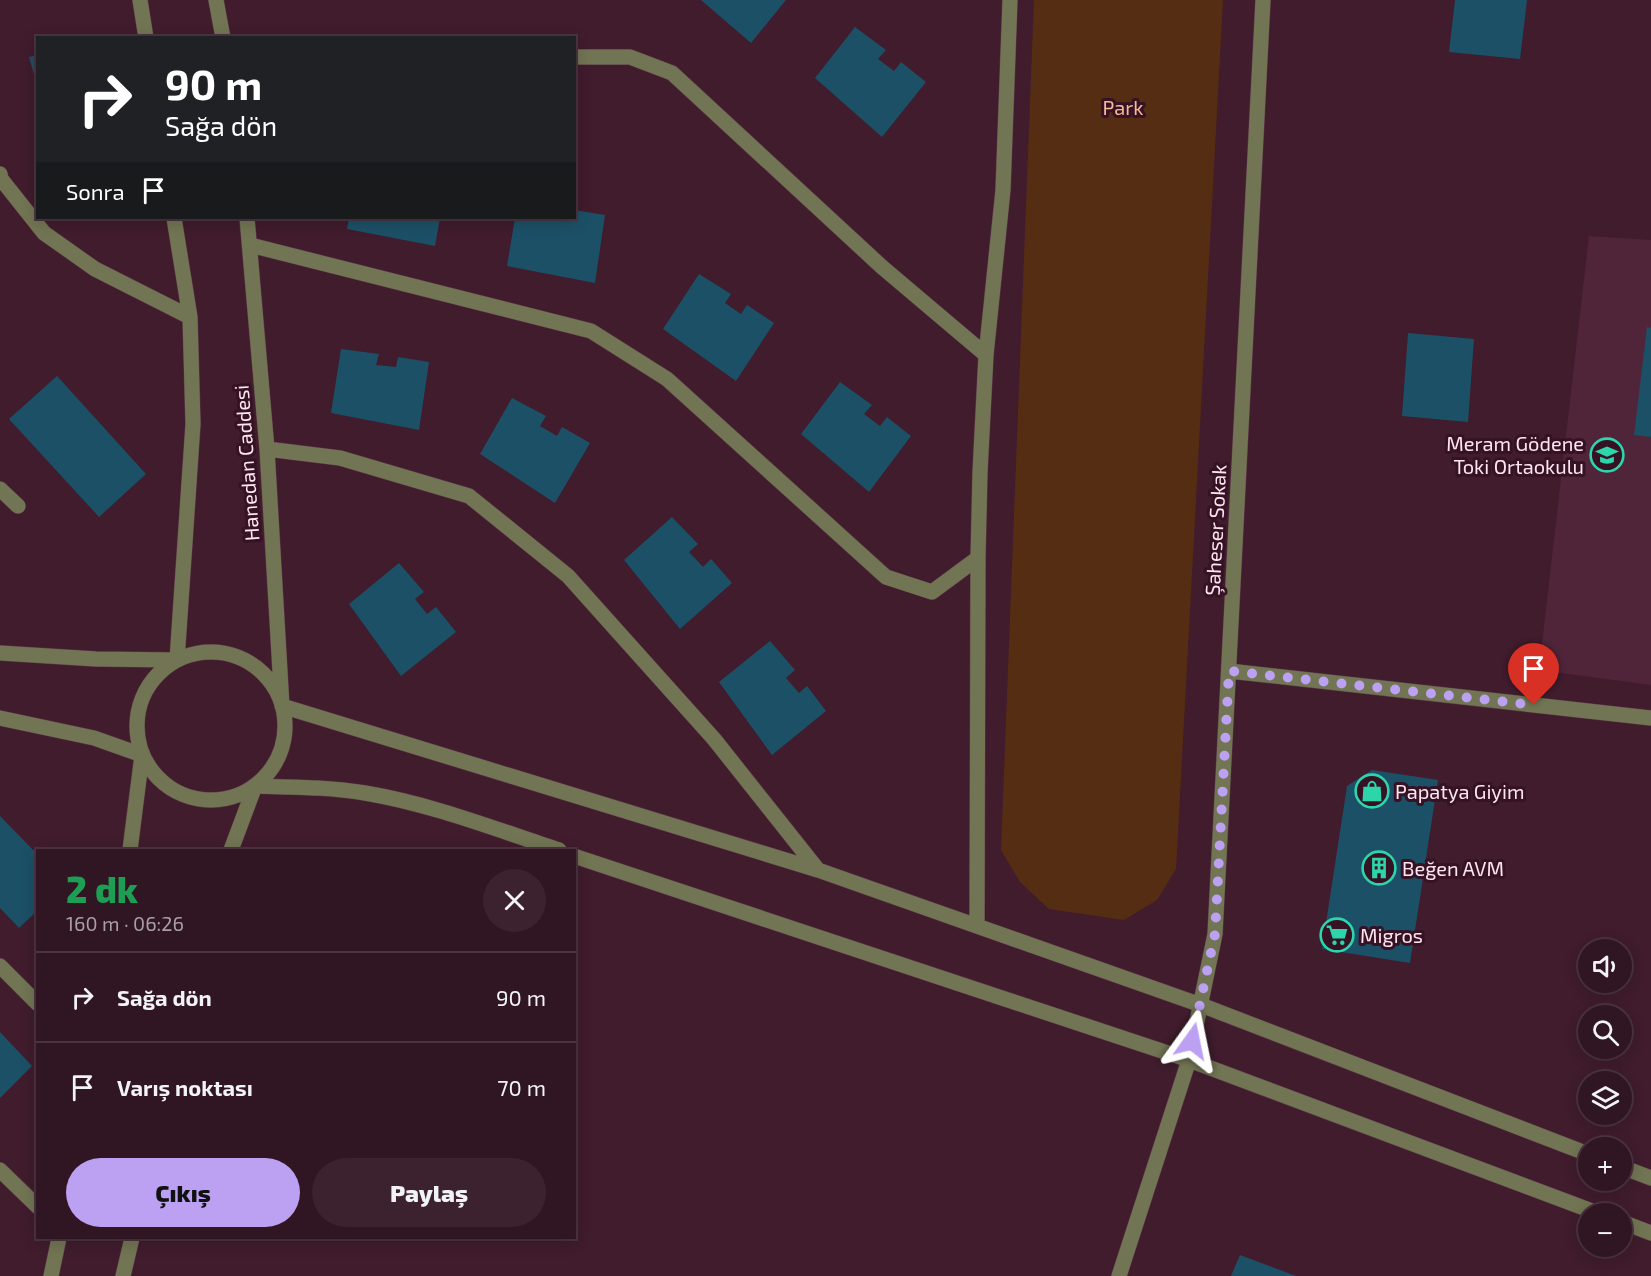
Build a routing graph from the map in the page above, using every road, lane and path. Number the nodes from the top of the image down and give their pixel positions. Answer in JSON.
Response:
{"nodes":[{"id":1,"x":140,"y":0,"type":"edge"},
{"id":2,"x":216,"y":0,"type":"edge"},
{"id":3,"x":1010,"y":0,"type":"edge"},
{"id":4,"x":1263,"y":0,"type":"edge"},
{"id":5,"x":146,"y":36,"type":"edge"},
{"id":6,"x":223,"y":36,"type":"edge"},
{"id":7,"x":576,"y":57,"type":"edge"},
{"id":8,"x":0,"y":174,"type":"edge"},
{"id":9,"x":174,"y":219,"type":"edge"},
{"id":10,"x":247,"y":219,"type":"edge"},
{"id":11,"x":250,"y":245,"type":"junction"},
{"id":12,"x":190,"y":317,"type":"junction"},
{"id":13,"x":986,"y":355,"type":"junction"},
{"id":14,"x":267,"y":449,"type":"junction"},
{"id":15,"x":0,"y":489,"type":"edge"},
{"id":16,"x":18,"y":506,"type":"dead end"},
{"id":17,"x":978,"y":558,"type":"junction"},
{"id":18,"x":0,"y":653,"type":"edge"},
{"id":19,"x":177,"y":660,"type":"junction"},
{"id":20,"x":1229,"y":671,"type":"junction"},
{"id":21,"x":282,"y":706,"type":"junction"},
{"id":22,"x":0,"y":718,"type":"edge"},
{"id":23,"x":1651,"y":718,"type":"edge"},
{"id":24,"x":142,"y":755,"type":"junction"},
{"id":25,"x":255,"y":786,"type":"junction"},
{"id":26,"x":130,"y":849,"type":"edge"},
{"id":27,"x":231,"y":849,"type":"edge"},
{"id":28,"x":556,"y":849,"type":"edge"},
{"id":29,"x":576,"y":857,"type":"edge"},
{"id":30,"x":818,"y":870,"type":"junction"},
{"id":31,"x":977,"y":925,"type":"junction"},
{"id":32,"x":0,"y":966,"type":"edge"},
{"id":33,"x":36,"y":1002,"type":"edge"},
{"id":34,"x":1201,"y":1005,"type":"junction"},
{"id":35,"x":1189,"y":1060,"type":"junction"},
{"id":36,"x":1578,"y":1150,"type":"edge"},
{"id":37,"x":0,"y":1170,"type":"edge"},
{"id":38,"x":1632,"y":1171,"type":"edge"},
{"id":39,"x":1651,"y":1178,"type":"edge"},
{"id":40,"x":36,"y":1205,"type":"edge"},
{"id":41,"x":1578,"y":1206,"type":"edge"},
{"id":42,"x":1632,"y":1226,"type":"edge"},
{"id":43,"x":1651,"y":1233,"type":"edge"},
{"id":44,"x":59,"y":1239,"type":"edge"},
{"id":45,"x":132,"y":1239,"type":"edge"},
{"id":46,"x":51,"y":1276,"type":"edge"},
{"id":47,"x":123,"y":1276,"type":"edge"},
{"id":48,"x":1119,"y":1276,"type":"edge"}],
"edges":[{"from":1,"to":5,"type":"street"},
{"from":2,"to":6,"type":"street"},
{"from":3,"to":13,"type":"street"},
{"from":4,"to":20,"type":"street","name":"Şaheser Sokak"},
{"from":7,"to":13,"type":"street"},
{"from":8,"to":12,"type":"street"},
{"from":9,"to":12,"type":"street"},
{"from":10,"to":11,"type":"street","name":"Hanedan Caddesi"},
{"from":11,"to":14,"type":"street","name":"Hanedan Caddesi"},
{"from":11,"to":17,"type":"street"},
{"from":12,"to":19,"type":"street"},
{"from":13,"to":17,"type":"street"},
{"from":14,"to":21,"type":"street","name":"Hanedan Caddesi"},
{"from":14,"to":30,"type":"street"},
{"from":15,"to":16,"type":"street"},
{"from":17,"to":31,"type":"street"},
{"from":18,"to":19,"type":"street"},
{"from":19,"to":21,"type":"street"},
{"from":19,"to":24,"type":"street"},
{"from":20,"to":23,"type":"street"},
{"from":20,"to":34,"type":"street","name":"Şaheser Sokak"},
{"from":21,"to":25,"type":"street"},
{"from":21,"to":30,"type":"street"},
{"from":22,"to":24,"type":"street"},
{"from":24,"to":25,"type":"street"},
{"from":24,"to":26,"type":"street"},
{"from":25,"to":27,"type":"street"},
{"from":25,"to":28,"type":"street"},
{"from":29,"to":35,"type":"street"},
{"from":30,"to":31,"type":"street"},
{"from":31,"to":34,"type":"street"},
{"from":32,"to":33,"type":"street"},
{"from":34,"to":35,"type":"street","name":"Şaheser Sokak"},
{"from":34,"to":36,"type":"street"},
{"from":35,"to":41,"type":"street"},
{"from":35,"to":48,"type":"street","name":"Şaheser Sokak"},
{"from":37,"to":40,"type":"street"},
{"from":38,"to":39,"type":"street"},
{"from":42,"to":43,"type":"street"},
{"from":44,"to":46,"type":"street"},
{"from":45,"to":47,"type":"street"}]}
